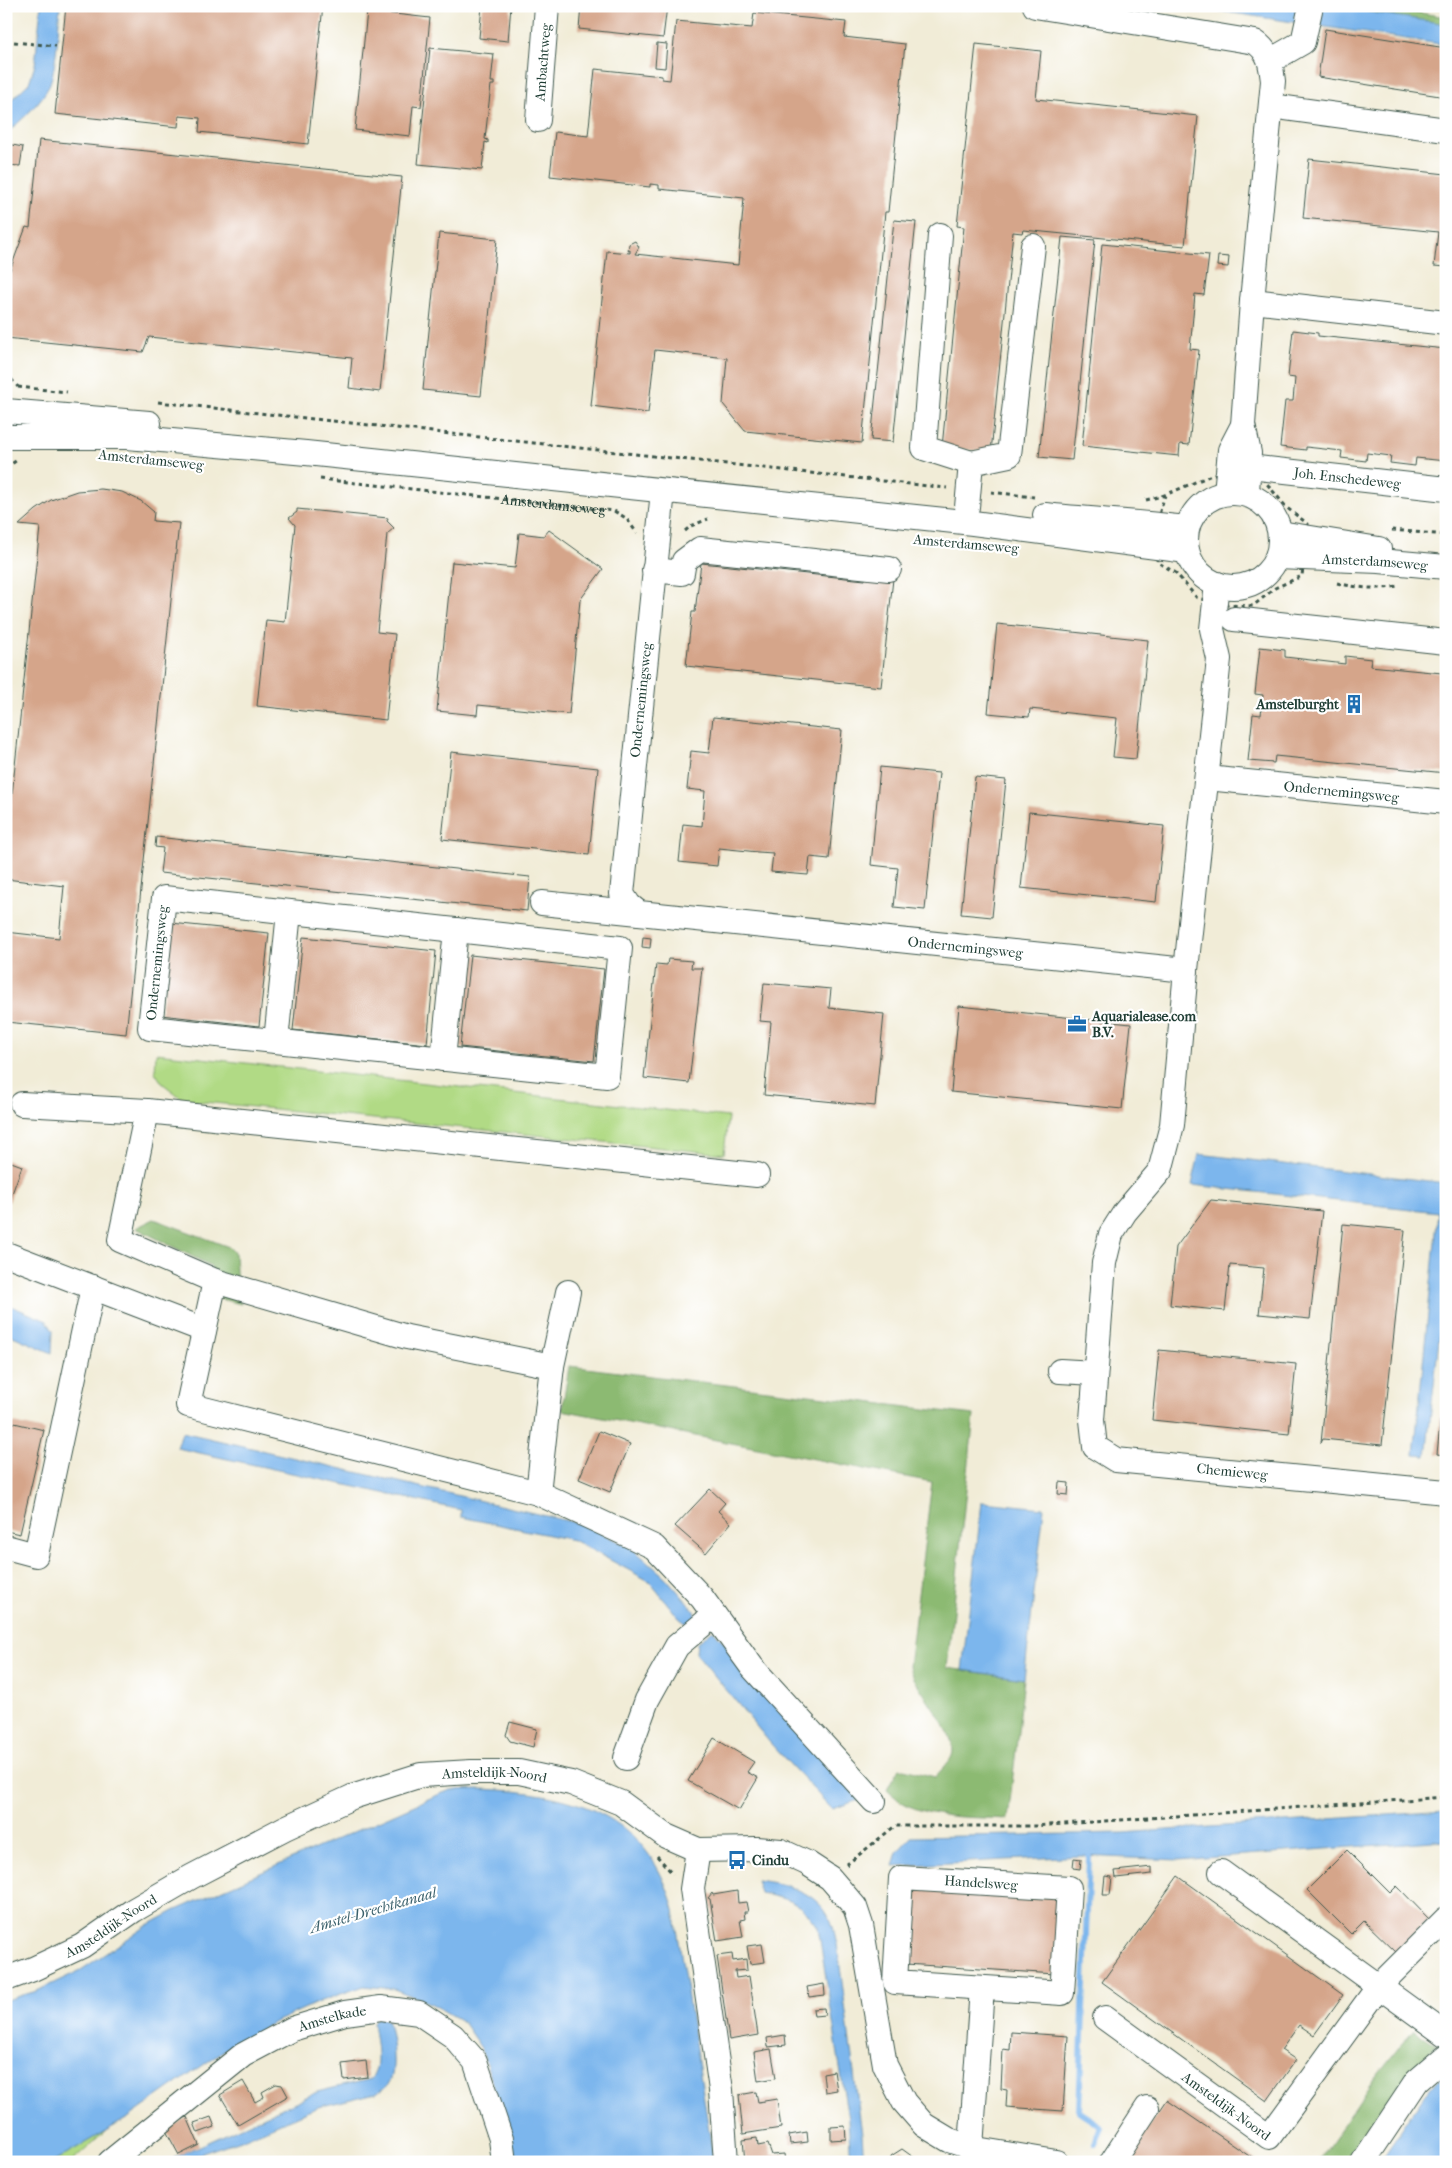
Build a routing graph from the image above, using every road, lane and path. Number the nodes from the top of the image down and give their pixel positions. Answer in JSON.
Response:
{"nodes":[{"id":1,"x":547,"y":6,"type":"edge"},
{"id":2,"x":1035,"y":6,"type":"edge"},
{"id":3,"x":1310,"y":6,"type":"edge"},
{"id":4,"x":14,"y":42,"type":"dead end"},
{"id":5,"x":56,"y":46,"type":"dead end"},
{"id":6,"x":1270,"y":61,"type":"junction"},
{"id":7,"x":1271,"y":106,"type":"junction"},
{"id":8,"x":538,"y":120,"type":"dead end"},
{"id":9,"x":1446,"y":130,"type":"edge"},
{"id":10,"x":940,"y":236,"type":"dead end"},
{"id":11,"x":1033,"y":246,"type":"dead end"},
{"id":12,"x":1252,"y":301,"type":"junction"},
{"id":13,"x":1446,"y":323,"type":"edge"},
{"id":14,"x":18,"y":387,"type":"dead end"},
{"id":15,"x":68,"y":392,"type":"dead end"},
{"id":16,"x":156,"y":402,"type":"dead end"},
{"id":17,"x":6,"y":411,"type":"edge"},
{"id":18,"x":6,"y":437,"type":"edge"},
{"id":19,"x":21,"y":457,"type":"dead end"},
{"id":20,"x":971,"y":462,"type":"junction"},
{"id":21,"x":6,"y":468,"type":"edge"},
{"id":22,"x":316,"y":478,"type":"dead end"},
{"id":23,"x":1239,"y":482,"type":"junction"},
{"id":24,"x":1446,"y":490,"type":"edge"},
{"id":25,"x":664,"y":491,"type":"junction"},
{"id":26,"x":1165,"y":495,"type":"junction"},
{"id":27,"x":1037,"y":497,"type":"dead end"},
{"id":28,"x":968,"y":499,"type":"junction"},
{"id":29,"x":1141,"y":502,"type":"dead end"},
{"id":30,"x":716,"y":520,"type":"dead end"},
{"id":31,"x":1187,"y":528,"type":"junction"},
{"id":32,"x":1280,"y":533,"type":"junction"},
{"id":33,"x":1159,"y":536,"type":"junction"},
{"id":34,"x":657,"y":541,"type":"junction"},
{"id":35,"x":1305,"y":548,"type":"junction"},
{"id":36,"x":1187,"y":551,"type":"junction"},
{"id":37,"x":1446,"y":556,"type":"edge"},
{"id":38,"x":1278,"y":557,"type":"junction"},
{"id":39,"x":1446,"y":567,"type":"edge"},
{"id":40,"x":889,"y":569,"type":"dead end"},
{"id":41,"x":654,"y":570,"type":"junction"},
{"id":42,"x":1227,"y":600,"type":"junction"},
{"id":43,"x":1446,"y":642,"type":"edge"},
{"id":44,"x":1207,"y":778,"type":"junction"},
{"id":45,"x":1446,"y":802,"type":"edge"},
{"id":46,"x":542,"y":903,"type":"dead end"},
{"id":47,"x":600,"y":909,"type":"junction"},
{"id":48,"x":289,"y":912,"type":"junction"},
{"id":49,"x":639,"y":913,"type":"junction"},
{"id":50,"x":456,"y":930,"type":"junction"},
{"id":51,"x":596,"y":946,"type":"junction"},
{"id":52,"x":1186,"y":970,"type":"junction"},
{"id":53,"x":276,"y":1041,"type":"junction"},
{"id":54,"x":443,"y":1059,"type":"junction"},
{"id":55,"x":22,"y":1104,"type":"dead end"},
{"id":56,"x":147,"y":1111,"type":"junction"},
{"id":57,"x":757,"y":1175,"type":"dead end"},
{"id":58,"x":6,"y":1254,"type":"edge"},
{"id":59,"x":215,"y":1281,"type":"junction"},
{"id":60,"x":93,"y":1287,"type":"junction"},
{"id":61,"x":568,"y":1292,"type":"dead end"},
{"id":62,"x":204,"y":1330,"type":"junction"},
{"id":63,"x":552,"y":1366,"type":"junction"},
{"id":64,"x":1060,"y":1370,"type":"dead end"},
{"id":65,"x":1096,"y":1373,"type":"junction"},
{"id":66,"x":538,"y":1492,"type":"junction"},
{"id":67,"x":1446,"y":1492,"type":"edge"},
{"id":68,"x":6,"y":1547,"type":"edge"},
{"id":69,"x":714,"y":1614,"type":"junction"},
{"id":70,"x":626,"y":1758,"type":"dead end"},
{"id":71,"x":1446,"y":1797,"type":"edge"},
{"id":72,"x":874,"y":1801,"type":"dead end"},
{"id":73,"x":698,"y":1850,"type":"junction"},
{"id":74,"x":656,"y":1854,"type":"dead end"},
{"id":75,"x":1220,"y":1872,"type":"dead end"},
{"id":76,"x":830,"y":1878,"type":"junction"},
{"id":77,"x":692,"y":1889,"type":"junction"},
{"id":78,"x":1446,"y":1919,"type":"edge"},
{"id":79,"x":6,"y":1978,"type":"edge"},
{"id":80,"x":1379,"y":1986,"type":"junction"},
{"id":81,"x":982,"y":1988,"type":"junction"},
{"id":82,"x":1105,"y":2018,"type":"dead end"},
{"id":83,"x":1446,"y":2035,"type":"edge"},
{"id":84,"x":1446,"y":2056,"type":"edge"},
{"id":85,"x":1147,"y":2108,"type":"dead end"},
{"id":86,"x":971,"y":2155,"type":"edge"},
{"id":87,"x":110,"y":2162,"type":"edge"},
{"id":88,"x":504,"y":2162,"type":"edge"},
{"id":89,"x":726,"y":2162,"type":"edge"},
{"id":90,"x":1056,"y":2162,"type":"edge"},
{"id":91,"x":1112,"y":2162,"type":"edge"},
{"id":92,"x":1363,"y":2162,"type":"edge"}],
"edges":[{"from":1,"to":8,"type":"street","name":"Ambachtweg"},
{"from":2,"to":6,"type":"street"},
{"from":3,"to":6,"type":"street"},
{"from":4,"to":5,"type":"path"},
{"from":6,"to":7,"type":"street"},
{"from":7,"to":9,"type":"street"},
{"from":7,"to":12,"type":"street"},
{"from":10,"to":20,"type":"street"},
{"from":11,"to":20,"type":"street"},
{"from":12,"to":13,"type":"street"},
{"from":12,"to":23,"type":"street"},
{"from":14,"to":15,"type":"path"},
{"from":16,"to":28,"type":"path"},
{"from":17,"to":28,"type":"street","name":"Amsterdamseweg"},
{"from":18,"to":25,"type":"street","name":"Amsterdamseweg"},
{"from":19,"to":21,"type":"path"},
{"from":20,"to":28,"type":"street"},
{"from":22,"to":34,"type":"path","name":"Amsterdamseweg"},
{"from":23,"to":24,"type":"street","name":"Joh. Enschedeweg"},
{"from":23,"to":26,"type":"path"},
{"from":23,"to":31,"type":"street"},
{"from":23,"to":32,"type":"street"},
{"from":23,"to":35,"type":"path"},
{"from":25,"to":33,"type":"street","name":"Amsterdamseweg"},
{"from":25,"to":34,"type":"street","name":"Ondernemingsweg"},
{"from":26,"to":29,"type":"path"},
{"from":26,"to":33,"type":"path"},
{"from":27,"to":28,"type":"path"},
{"from":28,"to":33,"type":"street","name":"Amsterdamseweg"},
{"from":30,"to":34,"type":"path"},
{"from":31,"to":33,"type":"street","name":"Amsterdamseweg"},
{"from":31,"to":36,"type":"street"},
{"from":32,"to":35,"type":"street","name":"Amsterdamseweg"},
{"from":32,"to":38,"type":"street"},
{"from":33,"to":36,"type":"street","name":"Amsterdamseweg"},
{"from":33,"to":42,"type":"path"},
{"from":34,"to":41,"type":"street","name":"Ondernemingsweg"},
{"from":35,"to":37,"type":"street","name":"Amsterdamseweg"},
{"from":35,"to":38,"type":"street","name":"Amsterdamseweg"},
{"from":35,"to":39,"type":"street","name":"Amsterdamseweg"},
{"from":35,"to":42,"type":"path","name":"Amsterdamseweg"},
{"from":36,"to":42,"type":"street"},
{"from":38,"to":42,"type":"street"},
{"from":40,"to":41,"type":"street"},
{"from":41,"to":49,"type":"street","name":"Ondernemingsweg"},
{"from":42,"to":43,"type":"street"},
{"from":42,"to":44,"type":"street"},
{"from":44,"to":45,"type":"street","name":"Ondernemingsweg"},
{"from":44,"to":52,"type":"street"},
{"from":46,"to":47,"type":"street","name":"Ondernemingsweg"},
{"from":47,"to":49,"type":"street","name":"Ondernemingsweg"},
{"from":47,"to":51,"type":"street"},
{"from":48,"to":50,"type":"street","name":"Ondernemingsweg"},
{"from":48,"to":53,"type":"street"},
{"from":48,"to":53,"type":"street","name":"Ondernemingsweg"},
{"from":49,"to":52,"type":"street","name":"Ondernemingsweg"},
{"from":50,"to":51,"type":"street","name":"Ondernemingsweg"},
{"from":50,"to":54,"type":"street"},
{"from":51,"to":54,"type":"street","name":"Ondernemingsweg"},
{"from":52,"to":65,"type":"street","name":"Chemieweg"},
{"from":53,"to":54,"type":"street","name":"Ondernemingsweg"},
{"from":55,"to":56,"type":"street"},
{"from":56,"to":57,"type":"street"},
{"from":56,"to":59,"type":"street"},
{"from":58,"to":60,"type":"street"},
{"from":59,"to":62,"type":"street"},
{"from":59,"to":63,"type":"street"},
{"from":60,"to":62,"type":"street"},
{"from":60,"to":68,"type":"street"},
{"from":61,"to":63,"type":"street"},
{"from":62,"to":66,"type":"street"},
{"from":63,"to":66,"type":"street"},
{"from":64,"to":65,"type":"street"},
{"from":65,"to":67,"type":"street","name":"Chemieweg"},
{"from":66,"to":69,"type":"street"},
{"from":69,"to":70,"type":"street"},
{"from":69,"to":72,"type":"street"},
{"from":71,"to":76,"type":"path"},
{"from":73,"to":76,"type":"street"},
{"from":73,"to":77,"type":"street"},
{"from":73,"to":79,"type":"street","name":"Amsteldijk-Noord"},
{"from":74,"to":77,"type":"path"},
{"from":75,"to":80,"type":"street"},
{"from":76,"to":86,"type":"street"},
{"from":77,"to":89,"type":"street"},
{"from":78,"to":80,"type":"street","name":"Amsteldijk-Noord"},
{"from":80,"to":82,"type":"street","name":"Amsteldijk-Noord"},
{"from":80,"to":83,"type":"street"},
{"from":81,"to":81,"type":"street","name":"Handelsweg"},
{"from":81,"to":86,"type":"street"},
{"from":84,"to":92,"type":"street"},
{"from":85,"to":91,"type":"street"},
{"from":86,"to":90,"type":"street"},
{"from":87,"to":88,"type":"street","name":"Amstelkade"}]}
